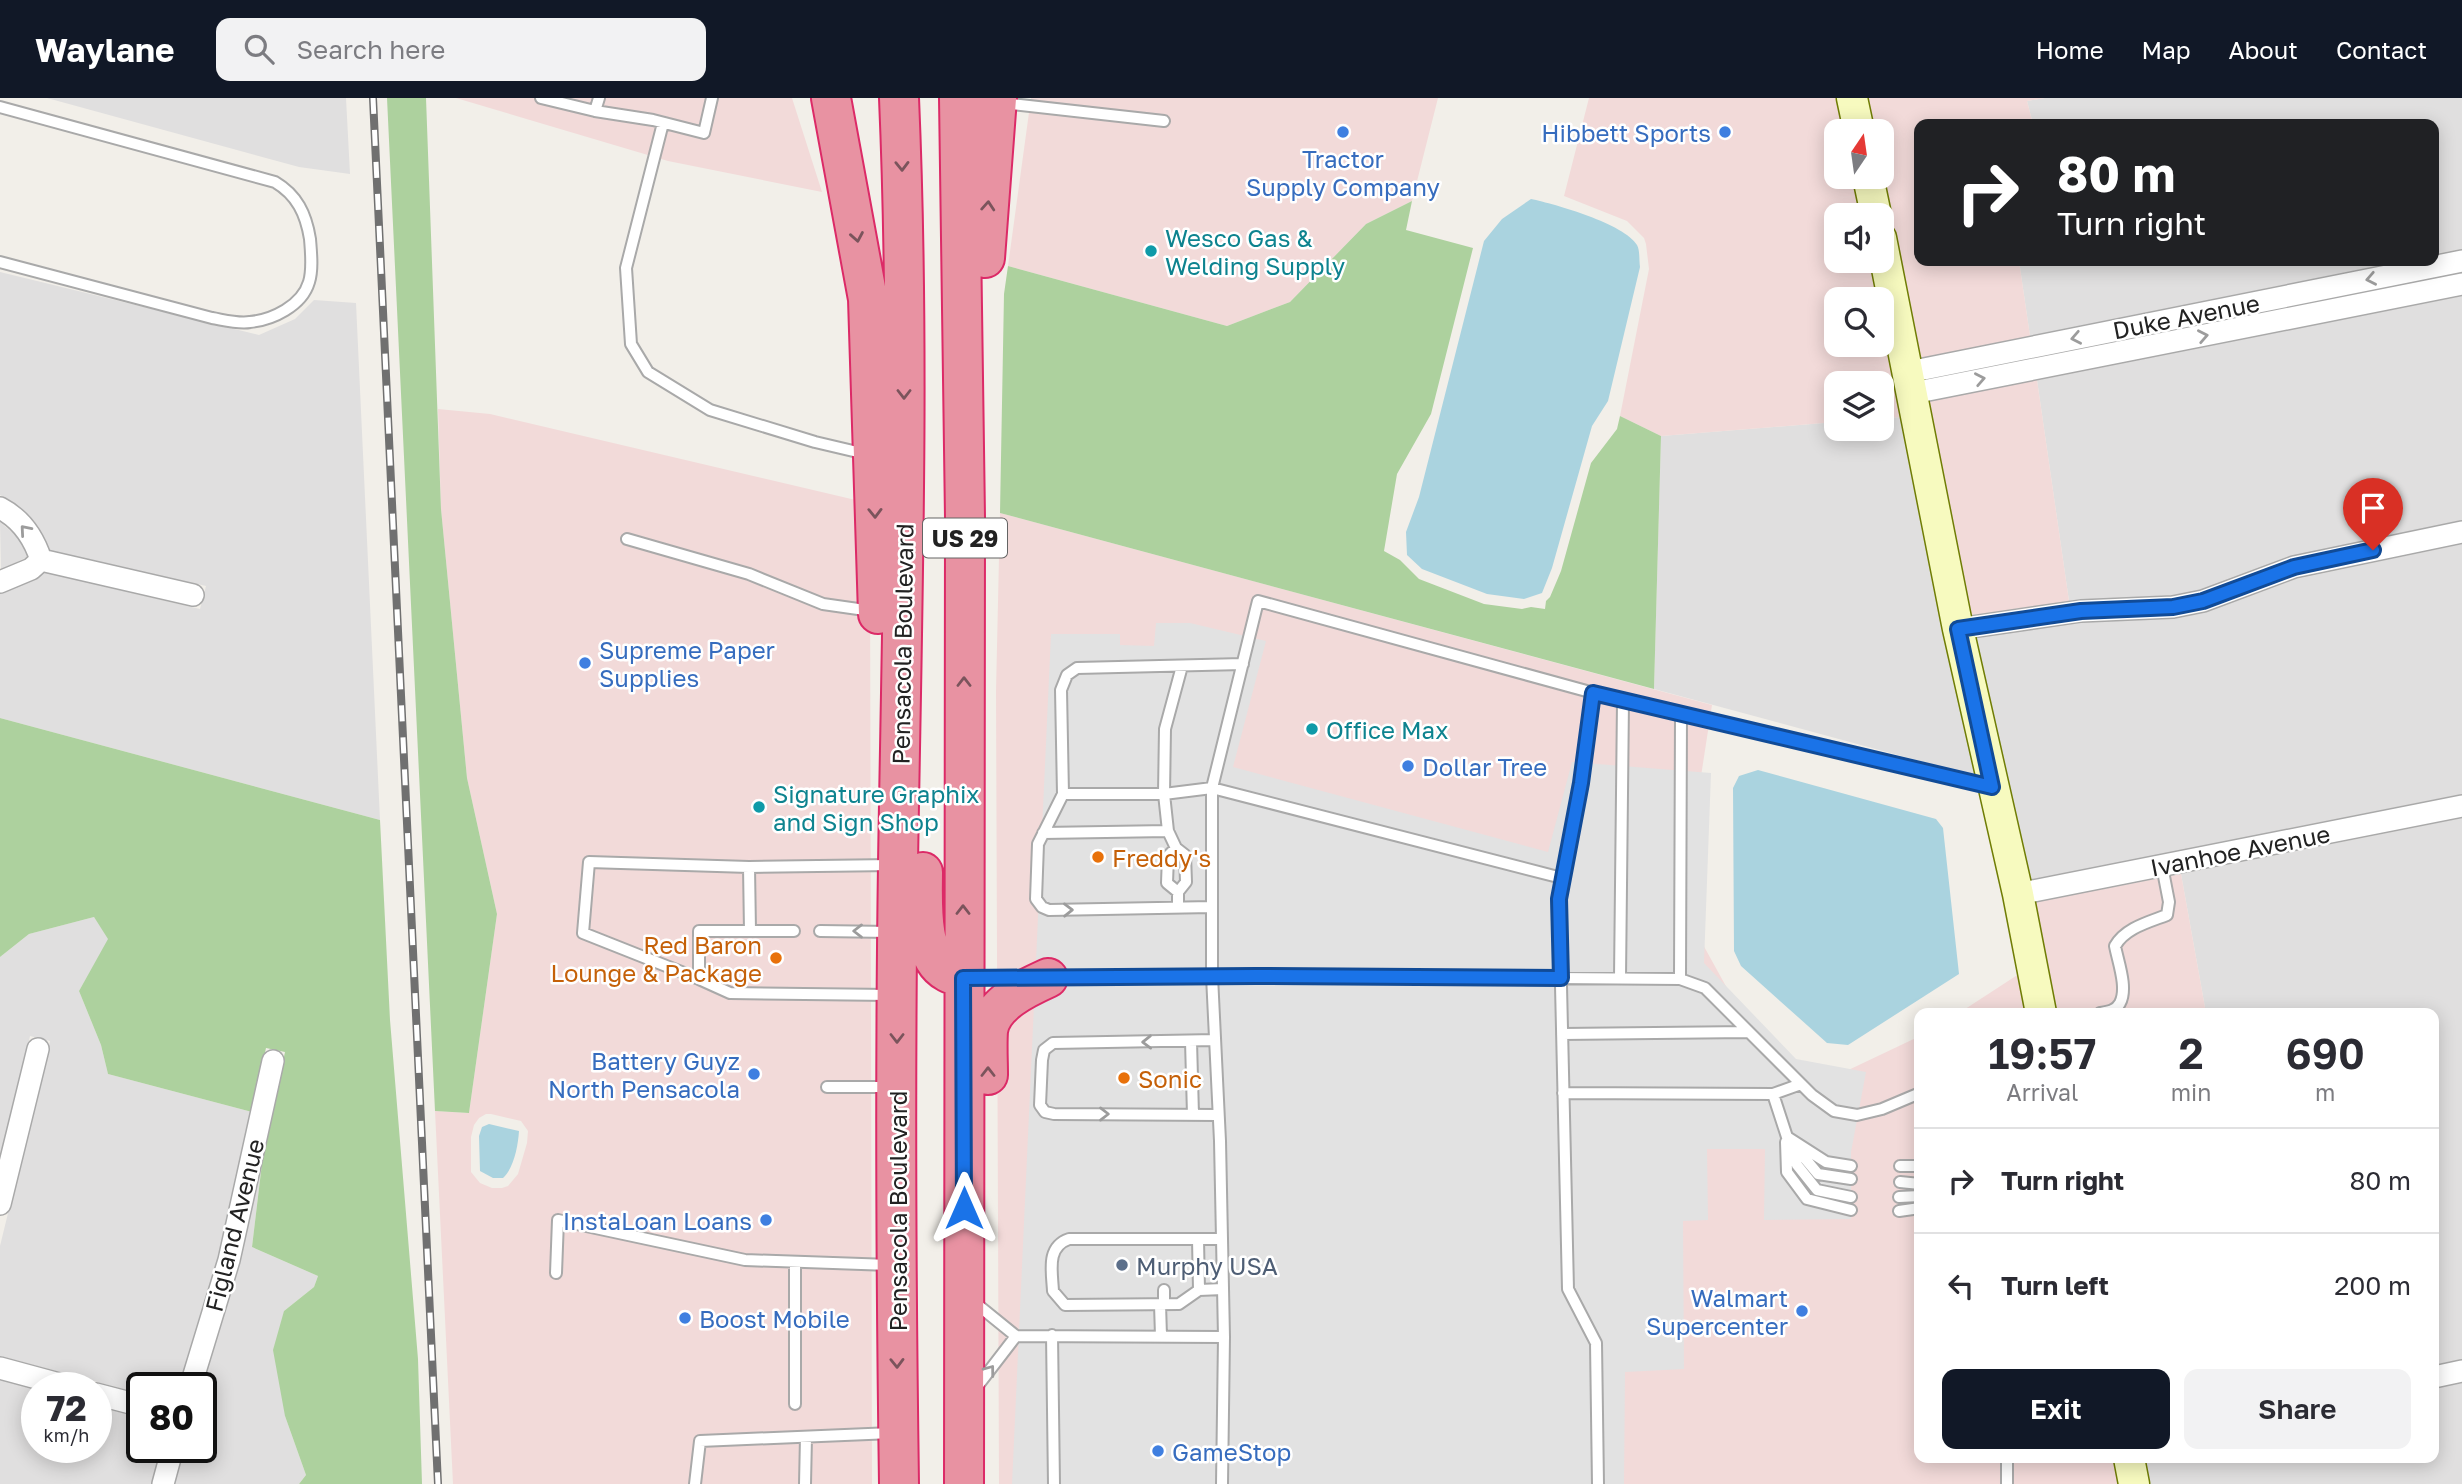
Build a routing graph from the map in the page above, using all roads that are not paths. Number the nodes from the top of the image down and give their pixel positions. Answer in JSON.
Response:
{"nodes":[{"id":1,"x":541,"y":98,"type":"edge"},
{"id":2,"x":599,"y":98,"type":"edge"},
{"id":3,"x":712,"y":98,"type":"edge"},
{"id":4,"x":831,"y":98,"type":"edge"},
{"id":5,"x":899,"y":98,"type":"edge"},
{"id":6,"x":959,"y":98,"type":"edge"},
{"id":7,"x":1077,"y":98,"type":"edge"},
{"id":8,"x":1852,"y":98,"type":"edge"},
{"id":9,"x":997,"y":100,"type":"edge"},
{"id":10,"x":0,"y":107,"type":"edge"},
{"id":11,"x":595,"y":111,"type":"junction"},
{"id":12,"x":1079,"y":112,"type":"junction"},
{"id":13,"x":1856,"y":119,"type":"edge"},
{"id":14,"x":1164,"y":121,"type":"dead end"},
{"id":15,"x":663,"y":122,"type":"junction"},
{"id":16,"x":2462,"y":261,"type":"edge"},
{"id":17,"x":0,"y":262,"type":"edge"},
{"id":18,"x":1888,"y":273,"type":"edge"},
{"id":19,"x":2462,"y":285,"type":"edge"},
{"id":20,"x":1911,"y":382,"type":"junction"},
{"id":21,"x":874,"y":455,"type":"junction"},
{"id":22,"x":0,"y":508,"type":"edge"},
{"id":23,"x":965,"y":518,"type":"junction"},
{"id":24,"x":2462,"y":532,"type":"edge"},
{"id":25,"x":627,"y":539,"type":"dead end"},
{"id":26,"x":41,"y":560,"type":"junction"},
{"id":27,"x":903,"y":574,"type":"junction"},
{"id":28,"x":0,"y":582,"type":"edge"},
{"id":29,"x":193,"y":595,"type":"dead end"},
{"id":30,"x":890,"y":613,"type":"junction"},
{"id":31,"x":1958,"y":629,"type":"junction"},
{"id":32,"x":1243,"y":664,"type":"junction"},
{"id":33,"x":1182,"y":666,"type":"junction"},
{"id":34,"x":1593,"y":693,"type":"junction"},
{"id":35,"x":1623,"y":701,"type":"junction"},
{"id":36,"x":1681,"y":715,"type":"junction"},
{"id":37,"x":1992,"y":787,"type":"junction"},
{"id":38,"x":1212,"y":788,"type":"junction"},
{"id":39,"x":1063,"y":794,"type":"junction"},
{"id":40,"x":1164,"y":794,"type":"junction"},
{"id":41,"x":2462,"y":806,"type":"edge"},
{"id":42,"x":1168,"y":831,"type":"junction"},
{"id":43,"x":1043,"y":833,"type":"junction"},
{"id":44,"x":1176,"y":848,"type":"junction"},
{"id":45,"x":898,"y":864,"type":"junction"},
{"id":46,"x":2162,"y":866,"type":"junction"},
{"id":47,"x":749,"y":867,"type":"junction"},
{"id":48,"x":1562,"y":878,"type":"junction"},
{"id":49,"x":1178,"y":892,"type":"junction"},
{"id":50,"x":2018,"y":894,"type":"junction"},
{"id":51,"x":1212,"y":907,"type":"junction"},
{"id":52,"x":1178,"y":908,"type":"junction"},
{"id":53,"x":750,"y":931,"type":"junction"},
{"id":54,"x":794,"y":931,"type":"dead end"},
{"id":55,"x":820,"y":931,"type":"dead end"},
{"id":56,"x":897,"y":932,"type":"junction"},
{"id":57,"x":1212,"y":976,"type":"junction"},
{"id":58,"x":963,"y":978,"type":"junction"},
{"id":59,"x":1048,"y":978,"type":"junction"},
{"id":60,"x":1561,"y":978,"type":"junction"},
{"id":61,"x":1620,"y":978,"type":"junction"},
{"id":62,"x":699,"y":979,"type":"junction"},
{"id":63,"x":1680,"y":979,"type":"junction"},
{"id":64,"x":897,"y":995,"type":"junction"},
{"id":65,"x":2039,"y":1008,"type":"edge"},
{"id":66,"x":2116,"y":1008,"type":"edge"},
{"id":67,"x":1748,"y":1032,"type":"junction"},
{"id":68,"x":1562,"y":1034,"type":"junction"},
{"id":69,"x":1215,"y":1040,"type":"junction"},
{"id":70,"x":1191,"y":1041,"type":"junction"},
{"id":71,"x":37,"y":1049,"type":"dead end"},
{"id":72,"x":273,"y":1061,"type":"dead end"},
{"id":73,"x":1801,"y":1084,"type":"junction"},
{"id":74,"x":827,"y":1087,"type":"dead end"},
{"id":75,"x":897,"y":1087,"type":"junction"},
{"id":76,"x":1563,"y":1093,"type":"junction"},
{"id":77,"x":1773,"y":1094,"type":"junction"},
{"id":78,"x":1914,"y":1096,"type":"edge"},
{"id":79,"x":1193,"y":1115,"type":"junction"},
{"id":80,"x":1219,"y":1115,"type":"junction"},
{"id":81,"x":1787,"y":1137,"type":"junction"},
{"id":82,"x":897,"y":1155,"type":"junction"},
{"id":83,"x":1851,"y":1166,"type":"dead end"},
{"id":84,"x":1900,"y":1166,"type":"dead end"},
{"id":85,"x":1914,"y":1166,"type":"edge"},
{"id":86,"x":1851,"y":1180,"type":"dead end"},
{"id":87,"x":1900,"y":1182,"type":"dead end"},
{"id":88,"x":1914,"y":1183,"type":"edge"},
{"id":89,"x":1851,"y":1197,"type":"dead end"},
{"id":90,"x":1914,"y":1197,"type":"edge"},
{"id":91,"x":1899,"y":1198,"type":"dead end"},
{"id":92,"x":0,"y":1204,"type":"edge"},
{"id":93,"x":1914,"y":1209,"type":"edge"},
{"id":94,"x":1851,"y":1210,"type":"dead end"},
{"id":95,"x":1899,"y":1210,"type":"dead end"},
{"id":96,"x":964,"y":1233,"type":"junction"},
{"id":97,"x":1198,"y":1239,"type":"junction"},
{"id":98,"x":1222,"y":1239,"type":"junction"},
{"id":99,"x":795,"y":1262,"type":"junction"},
{"id":100,"x":896,"y":1265,"type":"junction"},
{"id":101,"x":556,"y":1273,"type":"dead end"},
{"id":102,"x":1223,"y":1289,"type":"junction"},
{"id":103,"x":1164,"y":1290,"type":"dead end"},
{"id":104,"x":1199,"y":1290,"type":"junction"},
{"id":105,"x":1096,"y":1291,"type":"dead end"},
{"id":106,"x":1119,"y":1291,"type":"dead end"},
{"id":107,"x":1142,"y":1291,"type":"dead end"},
{"id":108,"x":964,"y":1293,"type":"junction"},
{"id":109,"x":1096,"y":1304,"type":"junction"},
{"id":110,"x":1119,"y":1304,"type":"junction"},
{"id":111,"x":1142,"y":1304,"type":"junction"},
{"id":112,"x":1162,"y":1304,"type":"junction"},
{"id":113,"x":1052,"y":1335,"type":"junction"},
{"id":114,"x":1016,"y":1336,"type":"junction"},
{"id":115,"x":1161,"y":1336,"type":"junction"},
{"id":116,"x":1224,"y":1337,"type":"junction"},
{"id":117,"x":0,"y":1368,"type":"edge"},
{"id":118,"x":2462,"y":1371,"type":"edge"},
{"id":119,"x":195,"y":1372,"type":"edge"},
{"id":120,"x":21,"y":1374,"type":"edge"},
{"id":121,"x":2439,"y":1376,"type":"edge"},
{"id":122,"x":795,"y":1404,"type":"dead end"},
{"id":123,"x":964,"y":1404,"type":"junction"},
{"id":124,"x":898,"y":1433,"type":"junction"},
{"id":125,"x":806,"y":1437,"type":"junction"},
{"id":126,"x":169,"y":1463,"type":"edge"},
{"id":127,"x":2007,"y":1463,"type":"edge"},
{"id":128,"x":2130,"y":1463,"type":"edge"},
{"id":129,"x":163,"y":1484,"type":"edge"},
{"id":130,"x":695,"y":1484,"type":"edge"},
{"id":131,"x":805,"y":1484,"type":"edge"},
{"id":132,"x":898,"y":1484,"type":"edge"},
{"id":133,"x":923,"y":1484,"type":"edge"},
{"id":134,"x":964,"y":1484,"type":"edge"},
{"id":135,"x":1054,"y":1484,"type":"edge"},
{"id":136,"x":1222,"y":1484,"type":"edge"},
{"id":137,"x":1598,"y":1484,"type":"edge"},
{"id":138,"x":2007,"y":1484,"type":"edge"},
{"id":139,"x":2134,"y":1484,"type":"edge"}],
"edges":[{"from":1,"to":11,"type":"lane"},
{"from":2,"to":11,"type":"lane"},
{"from":3,"to":15,"type":"lane"},
{"from":4,"to":21,"type":"highway","one_way":true},
{"from":5,"to":27,"type":"highway","name":"Pensacola Boulevard","number":"US 29","one_way":true},
{"from":6,"to":23,"type":"highway","number":"US 29"},
{"from":7,"to":12,"type":"lane"},
{"from":8,"to":13,"type":"main road"},
{"from":9,"to":12,"type":"lane"},
{"from":23,"to":9,"type":"highway","one_way":true},
{"from":10,"to":17,"type":"lane"},
{"from":11,"to":15,"type":"lane"},
{"from":12,"to":14,"type":"lane"},
{"from":15,"to":21,"type":"lane"},
{"from":16,"to":20,"type":"street","name":"Duke Avenue","one_way":true},
{"from":18,"to":20,"type":"main road"},
{"from":20,"to":19,"type":"street","name":"Duke Avenue","one_way":true},
{"from":20,"to":31,"type":"main road"},
{"from":21,"to":30,"type":"highway","one_way":true},
{"from":26,"to":22,"type":"street","one_way":true},
{"from":58,"to":23,"type":"highway","number":"US 29","one_way":true},
{"from":24,"to":31,"type":"street"},
{"from":25,"to":30,"type":"lane"},
{"from":26,"to":28,"type":"street"},
{"from":26,"to":29,"type":"street"},
{"from":27,"to":30,"type":"highway","name":"Pensacola Boulevard","number":"US 29"},
{"from":27,"to":58,"type":"highway"},
{"from":30,"to":45,"type":"highway","name":"Pensacola Boulevard","number":"US 29"},
{"from":31,"to":37,"type":"main road"},
{"from":32,"to":33,"type":"lane"},
{"from":32,"to":34,"type":"lane"},
{"from":32,"to":38,"type":"lane"},
{"from":33,"to":39,"type":"lane"},
{"from":33,"to":40,"type":"lane"},
{"from":34,"to":35,"type":"lane"},
{"from":34,"to":48,"type":"lane"},
{"from":35,"to":36,"type":"lane"},
{"from":35,"to":61,"type":"lane"},
{"from":36,"to":37,"type":"lane"},
{"from":36,"to":63,"type":"lane"},
{"from":37,"to":50,"type":"main road"},
{"from":38,"to":40,"type":"lane"},
{"from":38,"to":48,"type":"lane"},
{"from":38,"to":51,"type":"lane"},
{"from":39,"to":40,"type":"lane"},
{"from":39,"to":43,"type":"lane"},
{"from":40,"to":42,"type":"lane"},
{"from":41,"to":46,"type":"street","name":"Ivanhoe Avenue"},
{"from":42,"to":43,"type":"lane"},
{"from":42,"to":44,"type":"lane"},
{"from":43,"to":52,"type":"lane","one_way":true},
{"from":44,"to":49,"type":"lane"},
{"from":44,"to":49,"type":"lane"},
{"from":45,"to":47,"type":"lane"},
{"from":45,"to":56,"type":"highway","name":"Pensacola Boulevard","number":"US 29"},
{"from":46,"to":50,"type":"street","name":"Ivanhoe Avenue"},
{"from":46,"to":66,"type":"lane"},
{"from":47,"to":53,"type":"lane"},
{"from":47,"to":62,"type":"lane"},
{"from":48,"to":60,"type":"lane"},
{"from":49,"to":52,"type":"lane"},
{"from":50,"to":65,"type":"main road"},
{"from":51,"to":52,"type":"lane"},
{"from":51,"to":57,"type":"lane"},
{"from":53,"to":54,"type":"lane"},
{"from":53,"to":62,"type":"lane"},
{"from":56,"to":55,"type":"lane","one_way":true},
{"from":56,"to":64,"type":"highway","name":"Pensacola Boulevard","number":"US 29"},
{"from":57,"to":59,"type":"lane"},
{"from":57,"to":60,"type":"lane"},
{"from":57,"to":69,"type":"lane"},
{"from":58,"to":59,"type":"lane"},
{"from":58,"to":96,"type":"highway","number":"US 29"},
{"from":96,"to":59,"type":"highway","one_way":true},
{"from":60,"to":61,"type":"lane"},
{"from":60,"to":68,"type":"lane"},
{"from":61,"to":63,"type":"lane"},
{"from":62,"to":64,"type":"lane"},
{"from":63,"to":67,"type":"lane"},
{"from":64,"to":75,"type":"highway","name":"Pensacola Boulevard","number":"US 29","one_way":true},
{"from":67,"to":68,"type":"lane"},
{"from":67,"to":73,"type":"lane"},
{"from":68,"to":76,"type":"lane"},
{"from":69,"to":70,"type":"lane"},
{"from":69,"to":80,"type":"lane"},
{"from":70,"to":79,"type":"lane"},
{"from":70,"to":79,"type":"lane","one_way":true},
{"from":71,"to":92,"type":"street"},
{"from":72,"to":119,"type":"street","name":"Figland Avenue"},
{"from":73,"to":77,"type":"lane"},
{"from":73,"to":78,"type":"lane"},
{"from":74,"to":75,"type":"lane"},
{"from":75,"to":82,"type":"highway","name":"Pensacola Boulevard","number":"US 29"},
{"from":76,"to":77,"type":"lane"},
{"from":76,"to":137,"type":"lane"},
{"from":77,"to":81,"type":"lane"},
{"from":79,"to":80,"type":"lane"},
{"from":80,"to":98,"type":"lane"},
{"from":81,"to":83,"type":"lane"},
{"from":81,"to":86,"type":"lane"},
{"from":81,"to":89,"type":"lane"},
{"from":81,"to":94,"type":"lane"},
{"from":82,"to":100,"type":"highway","name":"Pensacola Boulevard","number":"US 29"},
{"from":82,"to":133,"type":"highway"},
{"from":84,"to":85,"type":"lane"},
{"from":87,"to":88,"type":"lane"},
{"from":90,"to":91,"type":"lane"},
{"from":93,"to":95,"type":"lane"},
{"from":96,"to":108,"type":"highway","number":"US 29"},
{"from":97,"to":98,"type":"lane"},
{"from":97,"to":104,"type":"lane"},
{"from":97,"to":109,"type":"lane"},
{"from":98,"to":102,"type":"lane"},
{"from":99,"to":100,"type":"lane"},
{"from":99,"to":101,"type":"lane"},
{"from":99,"to":122,"type":"lane"},
{"from":100,"to":124,"type":"highway","name":"Pensacola Boulevard","number":"US 29","one_way":true},
{"from":102,"to":104,"type":"lane"},
{"from":102,"to":116,"type":"lane"},
{"from":103,"to":112,"type":"lane"},
{"from":104,"to":112,"type":"lane"},
{"from":105,"to":109,"type":"lane"},
{"from":106,"to":110,"type":"lane"},
{"from":107,"to":111,"type":"lane"},
{"from":108,"to":114,"type":"lane"},
{"from":108,"to":123,"type":"highway","number":"US 29"},
{"from":109,"to":110,"type":"lane"},
{"from":110,"to":111,"type":"lane"},
{"from":111,"to":112,"type":"lane"},
{"from":112,"to":115,"type":"lane"},
{"from":113,"to":114,"type":"lane"},
{"from":113,"to":115,"type":"lane"},
{"from":113,"to":135,"type":"lane"},
{"from":123,"to":114,"type":"lane","one_way":true},
{"from":115,"to":116,"type":"lane"},
{"from":116,"to":136,"type":"lane"},
{"from":117,"to":120,"type":"street"},
{"from":118,"to":121,"type":"street"},
{"from":123,"to":134,"type":"highway","number":"US 29"},
{"from":124,"to":125,"type":"lane"},
{"from":124,"to":132,"type":"highway","name":"Pensacola Boulevard","number":"US 29"},
{"from":125,"to":130,"type":"lane"},
{"from":125,"to":131,"type":"lane"},
{"from":126,"to":129,"type":"street"},
{"from":127,"to":138,"type":"lane"},
{"from":128,"to":139,"type":"main road"}]}
